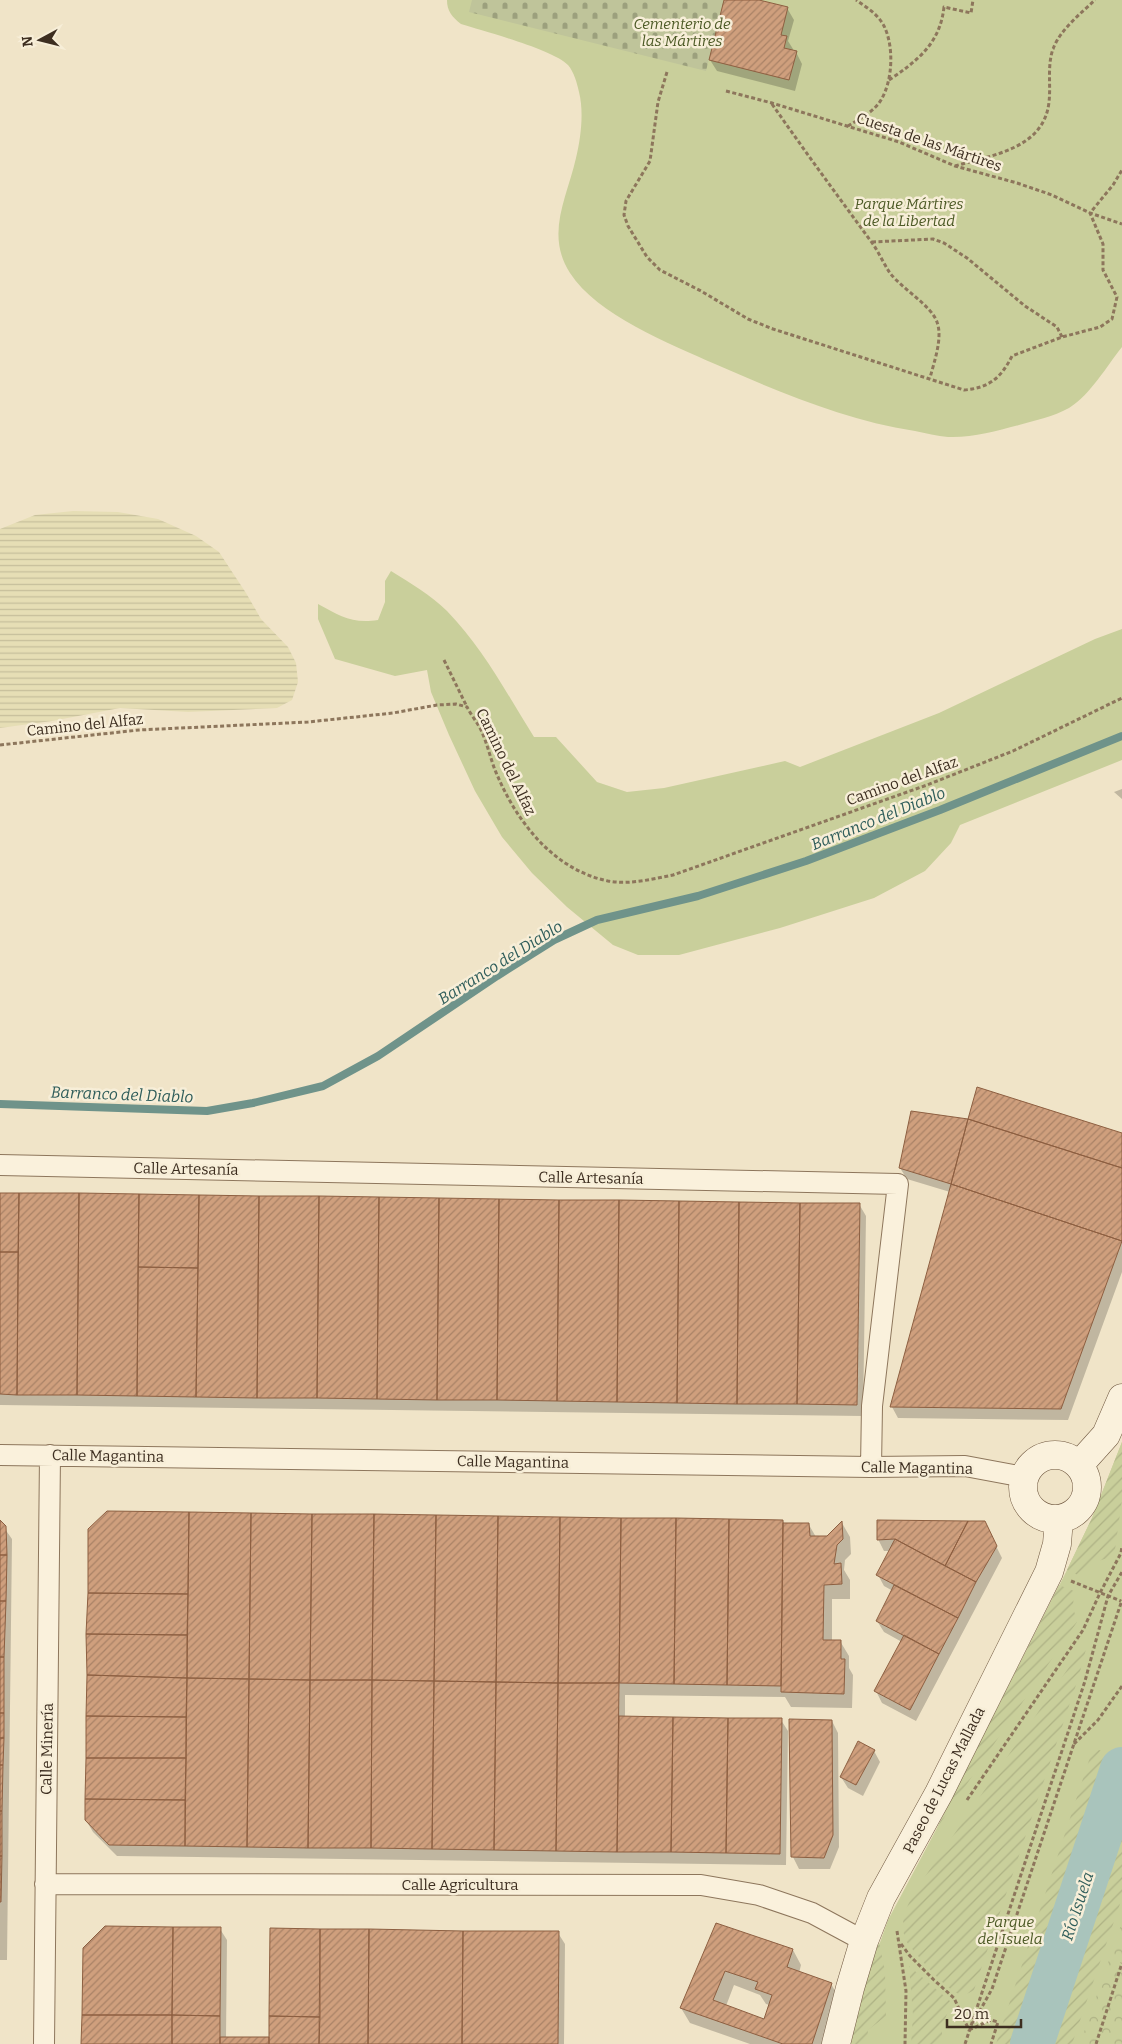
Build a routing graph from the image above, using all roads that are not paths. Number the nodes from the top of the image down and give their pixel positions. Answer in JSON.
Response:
{"nodes":[{"id":1,"x":0,"y":1164,"type":"edge"},
{"id":2,"x":1122,"y":1398,"type":"edge"},
{"id":3,"x":0,"y":1455,"type":"edge"},
{"id":4,"x":50,"y":1455,"type":"junction"},
{"id":5,"x":1079,"y":1465,"type":"junction"},
{"id":6,"x":871,"y":1467,"type":"junction"},
{"id":7,"x":1024,"y":1477,"type":"junction"},
{"id":8,"x":1059,"y":1519,"type":"junction"},
{"id":9,"x":45,"y":1884,"type":"junction"},
{"id":10,"x":864,"y":1941,"type":"junction"},
{"id":11,"x":44,"y":2044,"type":"edge"},
{"id":12,"x":836,"y":2044,"type":"edge"}],
"edges":[{"from":1,"to":6,"type":"street","name":"Calle Artesanía"},
{"from":2,"to":5,"type":"main road"},
{"from":3,"to":4,"type":"street","name":"Calle Magantina"},
{"from":4,"to":6,"type":"street","name":"Calle Magantina"},
{"from":4,"to":9,"type":"street","name":"Calle Minería"},
{"from":5,"to":7,"type":"main road"},
{"from":5,"to":8,"type":"main road"},
{"from":6,"to":7,"type":"street","name":"Calle Magantina"},
{"from":7,"to":8,"type":"main road"},
{"from":8,"to":10,"type":"main road","name":"Paseo de Lucas Mallada"},
{"from":9,"to":10,"type":"street","name":"Calle Agricultura"},
{"from":9,"to":11,"type":"street","name":"Calle Minería"},
{"from":10,"to":12,"type":"main road","name":"Paseo de Lucas Mallada"}]}
